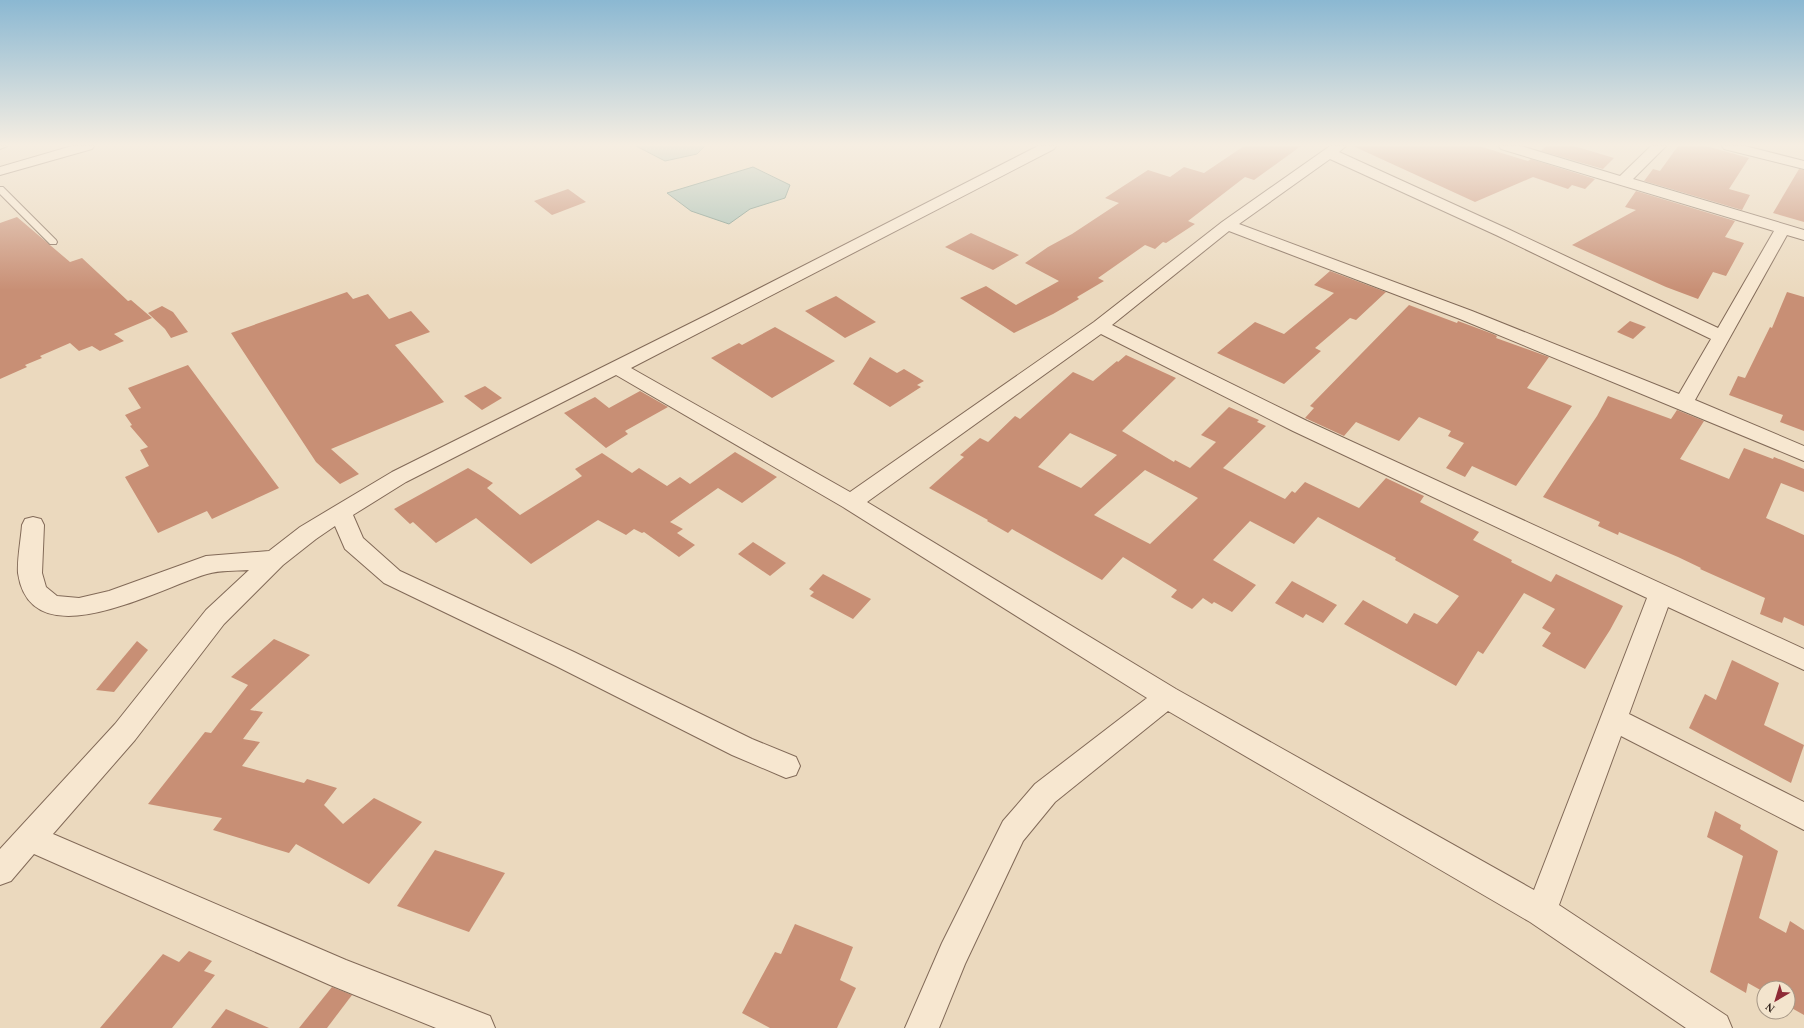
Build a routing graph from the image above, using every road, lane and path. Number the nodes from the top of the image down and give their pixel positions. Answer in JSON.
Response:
{"nodes":[{"id":1,"x":5,"y":194,"type":"edge"},
{"id":2,"x":955,"y":194,"type":"edge"},
{"id":3,"x":1271,"y":194,"type":"edge"},
{"id":4,"x":1424,"y":194,"type":"edge"},
{"id":5,"x":1669,"y":194,"type":"edge"},
{"id":6,"x":1227,"y":225,"type":"junction"},
{"id":7,"x":1783,"y":229,"type":"junction"},
{"id":8,"x":1804,"y":235,"type":"edge"},
{"id":9,"x":53,"y":242,"type":"dead end"},
{"id":10,"x":1100,"y":326,"type":"junction"},
{"id":11,"x":1722,"y":337,"type":"junction"},
{"id":12,"x":616,"y":367,"type":"junction"},
{"id":13,"x":1684,"y":403,"type":"junction"},
{"id":14,"x":1804,"y":454,"type":"edge"},
{"id":15,"x":851,"y":502,"type":"junction"},
{"id":16,"x":341,"y":512,"type":"junction"},
{"id":17,"x":33,"y":524,"type":"dead end"},
{"id":18,"x":275,"y":558,"type":"junction"},
{"id":19,"x":1661,"y":593,"type":"junction"},
{"id":20,"x":1804,"y":660,"type":"edge"},
{"id":21,"x":1167,"y":697,"type":"junction"},
{"id":22,"x":1613,"y":719,"type":"junction"},
{"id":23,"x":786,"y":766,"type":"dead end"},
{"id":24,"x":1804,"y":817,"type":"edge"},
{"id":25,"x":30,"y":838,"type":"junction"},
{"id":26,"x":0,"y":871,"type":"edge"},
{"id":27,"x":1541,"y":911,"type":"junction"},
{"id":28,"x":478,"y":1028,"type":"edge"},
{"id":29,"x":922,"y":1028,"type":"edge"},
{"id":30,"x":1715,"y":1028,"type":"edge"}],
"edges":[{"from":1,"to":9,"type":"lane"},
{"from":2,"to":12,"type":"street"},
{"from":3,"to":6,"type":"street"},
{"from":4,"to":11,"type":"street"},
{"from":5,"to":7,"type":"street"},
{"from":6,"to":10,"type":"street"},
{"from":6,"to":13,"type":"street"},
{"from":7,"to":8,"type":"street"},
{"from":7,"to":11,"type":"street"},
{"from":10,"to":15,"type":"street"},
{"from":10,"to":19,"type":"street"},
{"from":11,"to":13,"type":"street"},
{"from":12,"to":15,"type":"street"},
{"from":12,"to":16,"type":"street"},
{"from":13,"to":14,"type":"street"},
{"from":15,"to":21,"type":"street"},
{"from":16,"to":18,"type":"street"},
{"from":16,"to":23,"type":"street"},
{"from":17,"to":18,"type":"street"},
{"from":18,"to":25,"type":"street"},
{"from":19,"to":20,"type":"street"},
{"from":19,"to":22,"type":"street"},
{"from":21,"to":27,"type":"street"},
{"from":21,"to":29,"type":"street"},
{"from":22,"to":24,"type":"street"},
{"from":22,"to":27,"type":"street"},
{"from":25,"to":26,"type":"street"},
{"from":25,"to":28,"type":"street"},
{"from":27,"to":30,"type":"street"}]}
